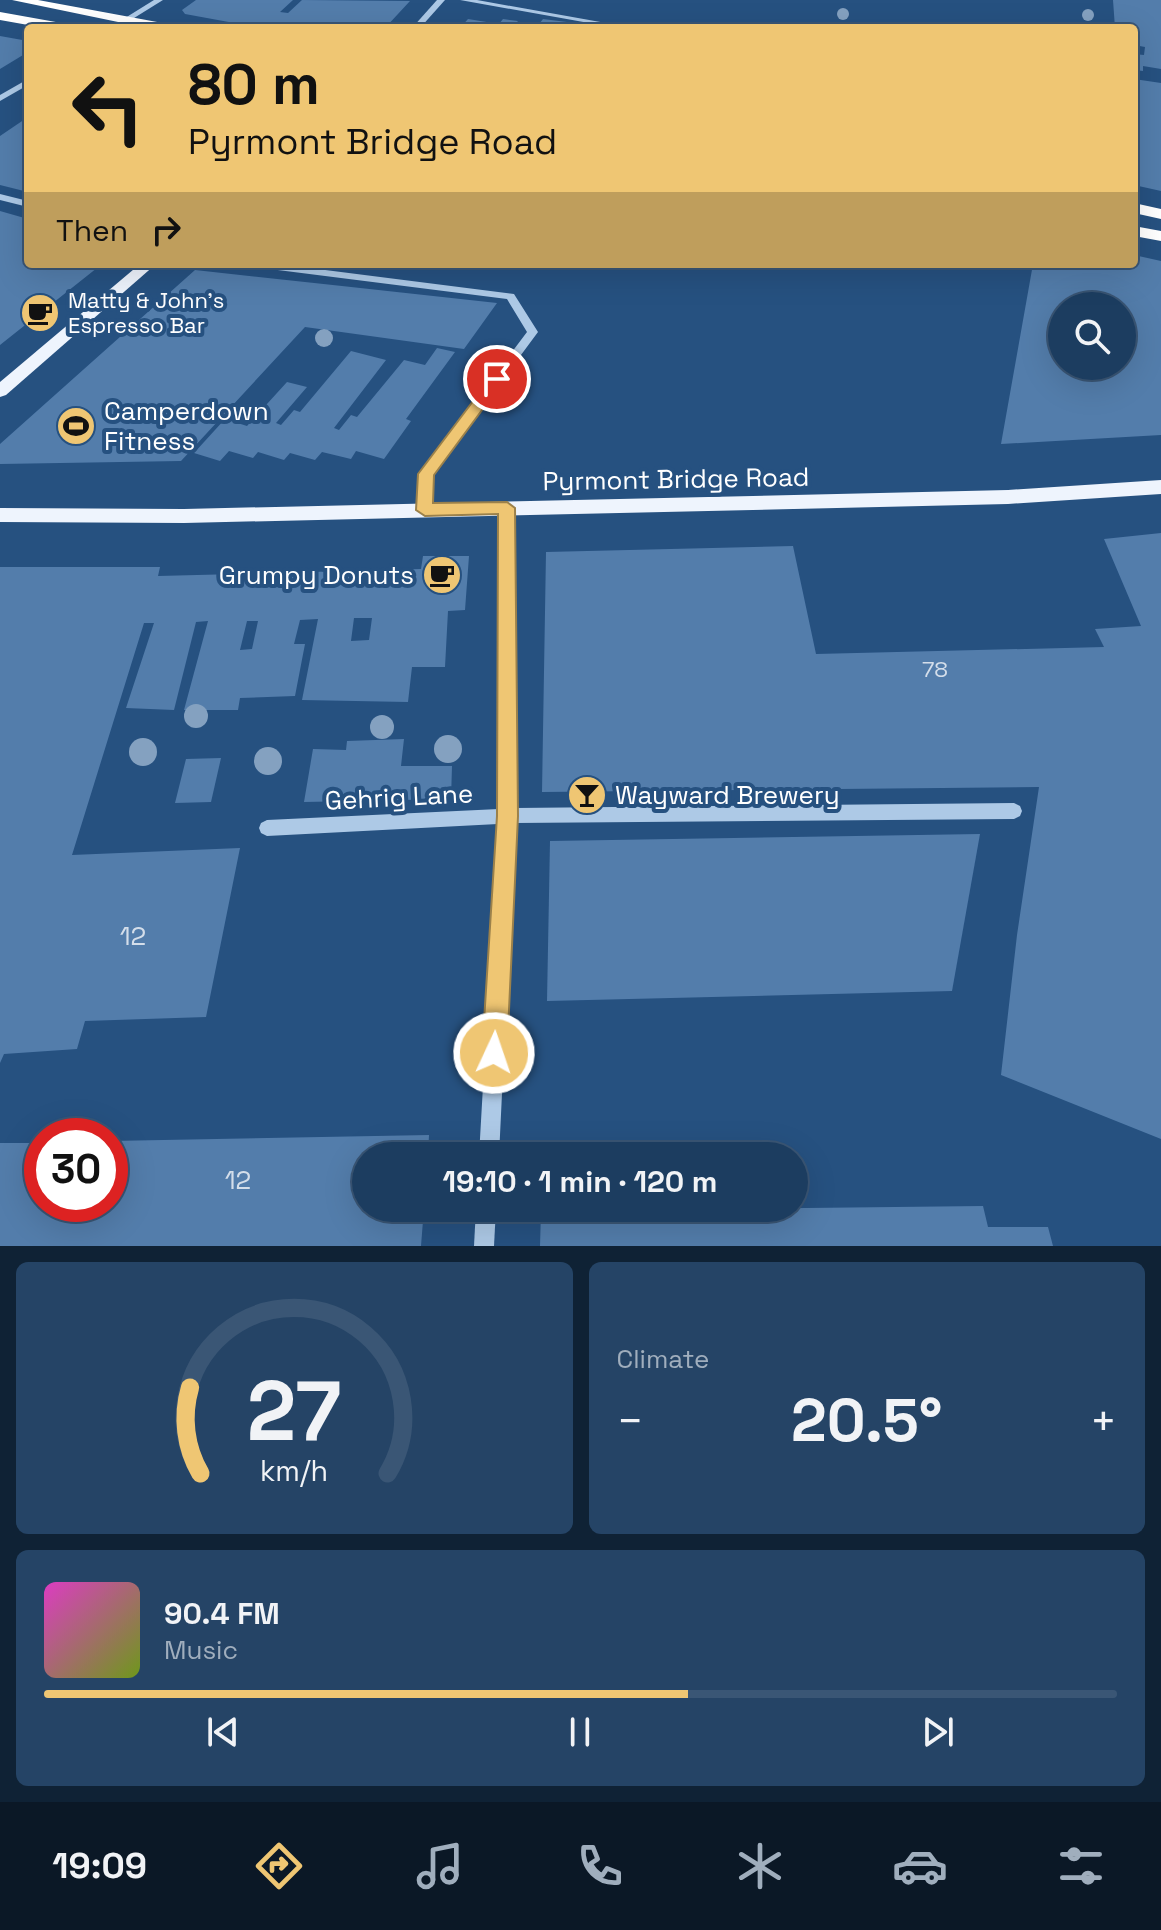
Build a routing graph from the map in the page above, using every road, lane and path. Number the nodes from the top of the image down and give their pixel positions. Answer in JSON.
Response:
{"nodes":[{"id":1,"x":18,"y":0,"type":"edge"},
{"id":2,"x":159,"y":0,"type":"edge"},
{"id":3,"x":441,"y":0,"type":"edge"},
{"id":4,"x":464,"y":0,"type":"edge"},
{"id":5,"x":0,"y":16,"type":"edge"},
{"id":6,"x":126,"y":20,"type":"junction"},
{"id":7,"x":45,"y":24,"type":"edge"},
{"id":8,"x":120,"y":24,"type":"edge"},
{"id":9,"x":147,"y":24,"type":"edge"},
{"id":10,"x":420,"y":24,"type":"edge"},
{"id":11,"x":606,"y":24,"type":"edge"},
{"id":12,"x":24,"y":84,"type":"edge"},
{"id":13,"x":0,"y":99,"type":"edge"},
{"id":14,"x":0,"y":197,"type":"edge"},
{"id":15,"x":24,"y":203,"type":"edge"},
{"id":16,"x":1138,"y":209,"type":"edge"},
{"id":17,"x":1161,"y":214,"type":"edge"},
{"id":18,"x":1138,"y":232,"type":"edge"},
{"id":19,"x":1161,"y":236,"type":"edge"},
{"id":20,"x":144,"y":268,"type":"edge"},
{"id":21,"x":286,"y":268,"type":"edge"},
{"id":22,"x":0,"y":391,"type":"edge"},
{"id":23,"x":1161,"y":487,"type":"edge"},
{"id":24,"x":507,"y":508,"type":"junction"},
{"id":25,"x":425,"y":510,"type":"junction"},
{"id":26,"x":0,"y":515,"type":"edge"},
{"id":27,"x":1014,"y":811,"type":"dead end"},
{"id":28,"x":507,"y":816,"type":"junction"},
{"id":29,"x":267,"y":828,"type":"dead end"},
{"id":30,"x":490,"y":1142,"type":"edge"},
{"id":31,"x":485,"y":1222,"type":"edge"},
{"id":32,"x":484,"y":1246,"type":"edge"}],
"edges":[{"from":1,"to":6,"type":"highway"},
{"from":2,"to":6,"type":"street"},
{"from":3,"to":10,"type":"street"},
{"from":4,"to":11,"type":"street"},
{"from":5,"to":7,"type":"highway"},
{"from":6,"to":8,"type":"street"},
{"from":6,"to":9,"type":"highway"},
{"from":12,"to":13,"type":"street"},
{"from":14,"to":15,"type":"street"},
{"from":16,"to":17,"type":"highway"},
{"from":18,"to":19,"type":"highway"},
{"from":20,"to":22,"type":"main road"},
{"from":21,"to":25,"type":"street"},
{"from":23,"to":24,"type":"main road","name":"Pyrmont Bridge Road"},
{"from":24,"to":25,"type":"main road","name":"Pyrmont Bridge Road"},
{"from":24,"to":28,"type":"street"},
{"from":25,"to":26,"type":"main road","name":"Pyrmont Bridge Road"},
{"from":27,"to":28,"type":"street","name":"Gehrig Lane"},
{"from":28,"to":29,"type":"street","name":"Gehrig Lane"},
{"from":28,"to":30,"type":"street"},
{"from":31,"to":32,"type":"street"}]}
